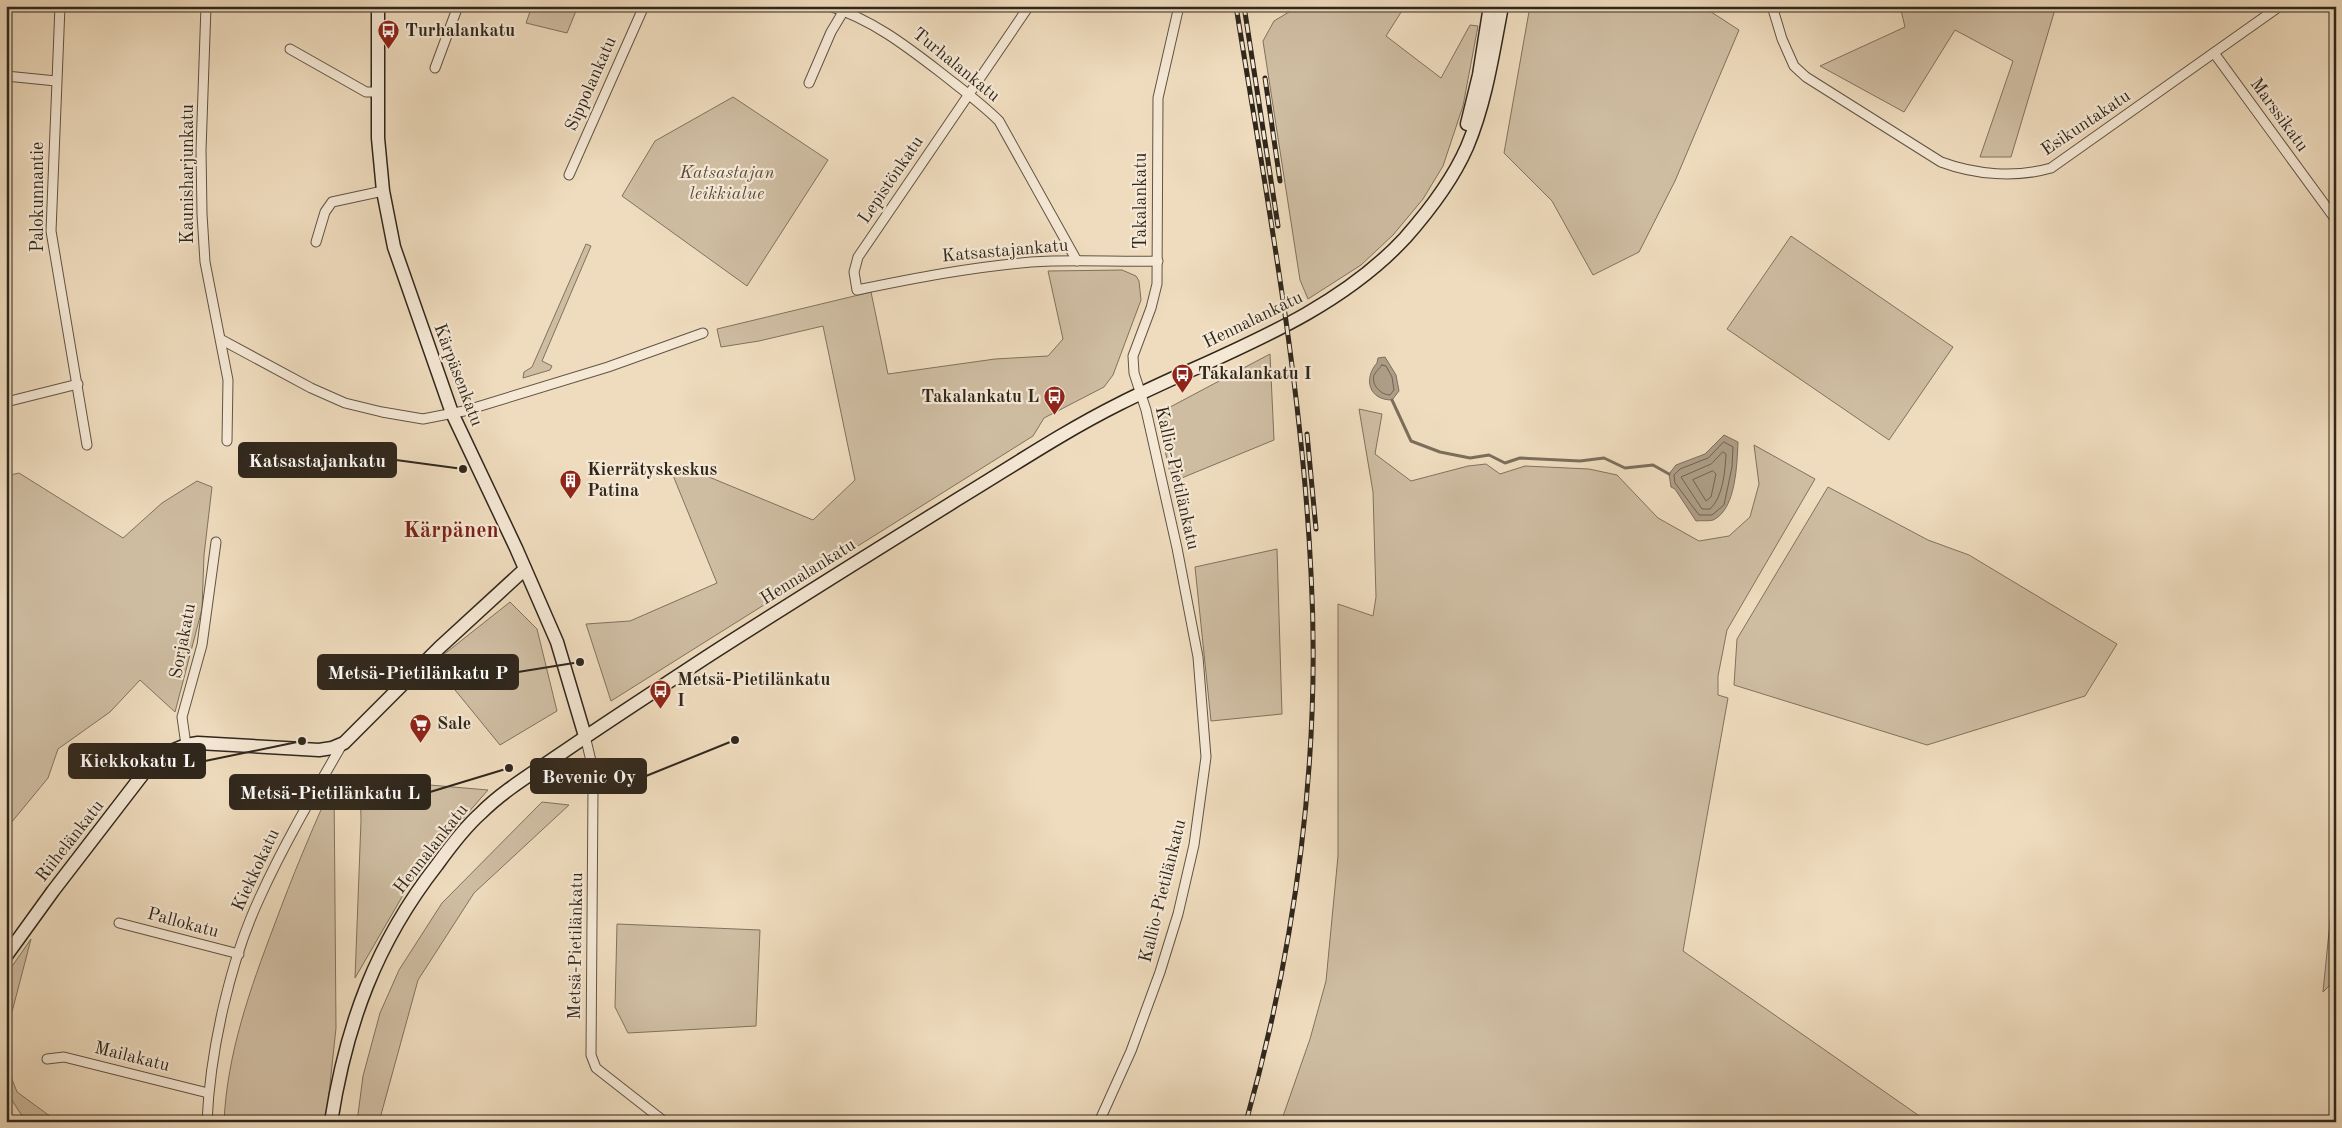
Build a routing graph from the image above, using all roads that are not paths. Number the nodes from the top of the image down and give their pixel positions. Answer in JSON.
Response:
{"nodes":[{"id":1,"x":60,"y":6,"type":"edge"},
{"id":2,"x":206,"y":6,"type":"edge"},
{"id":3,"x":378,"y":6,"type":"edge"},
{"id":4,"x":458,"y":6,"type":"edge"},
{"id":5,"x":644,"y":6,"type":"edge"},
{"id":6,"x":829,"y":6,"type":"edge"},
{"id":7,"x":1030,"y":6,"type":"edge"},
{"id":8,"x":1179,"y":6,"type":"edge"},
{"id":9,"x":1490,"y":6,"type":"edge"},
{"id":10,"x":1502,"y":6,"type":"edge"},
{"id":11,"x":1772,"y":6,"type":"edge"},
{"id":12,"x":2280,"y":6,"type":"edge"},
{"id":13,"x":845,"y":9,"type":"edge"},
{"id":14,"x":290,"y":49,"type":"dead end"},
{"id":15,"x":2214,"y":53,"type":"junction"},
{"id":16,"x":434,"y":68,"type":"dead end"},
{"id":17,"x":6,"y":76,"type":"edge"},
{"id":18,"x":56,"y":81,"type":"junction"},
{"id":19,"x":810,"y":83,"type":"dead end"},
{"id":20,"x":377,"y":92,"type":"junction"},
{"id":21,"x":969,"y":94,"type":"junction"},
{"id":22,"x":569,"y":175,"type":"dead end"},
{"id":23,"x":1447,"y":181,"type":"junction"},
{"id":24,"x":383,"y":191,"type":"junction"},
{"id":25,"x":2336,"y":220,"type":"edge"},
{"id":26,"x":316,"y":242,"type":"dead end"},
{"id":27,"x":1077,"y":261,"type":"junction"},
{"id":28,"x":1158,"y":261,"type":"junction"},
{"id":29,"x":857,"y":290,"type":"joint"},
{"id":30,"x":703,"y":333,"type":"dead end"},
{"id":31,"x":222,"y":340,"type":"junction"},
{"id":32,"x":78,"y":384,"type":"junction"},
{"id":33,"x":1141,"y":393,"type":"junction"},
{"id":34,"x":6,"y":402,"type":"edge"},
{"id":35,"x":452,"y":413,"type":"junction"},
{"id":36,"x":227,"y":441,"type":"dead end"},
{"id":37,"x":87,"y":445,"type":"dead end"},
{"id":38,"x":216,"y":542,"type":"dead end"},
{"id":39,"x":525,"y":570,"type":"junction"},
{"id":40,"x":585,"y":736,"type":"junction"},
{"id":41,"x":344,"y":743,"type":"junction"},
{"id":42,"x":186,"y":745,"type":"junction"},
{"id":43,"x":118,"y":923,"type":"dead end"},
{"id":44,"x":239,"y":954,"type":"junction"},
{"id":45,"x":6,"y":956,"type":"edge"},
{"id":46,"x":47,"y":1059,"type":"dead end"},
{"id":47,"x":208,"y":1093,"type":"junction"},
{"id":48,"x":207,"y":1122,"type":"edge"},
{"id":49,"x":331,"y":1122,"type":"edge"},
{"id":50,"x":666,"y":1122,"type":"edge"},
{"id":51,"x":1099,"y":1122,"type":"edge"}],
"edges":[{"from":1,"to":18,"type":"street","name":"Palokunnantie"},
{"from":2,"to":31,"type":"street","name":"Kaunisharjunkatu"},
{"from":3,"to":20,"type":"street","name":"Kärpäsenkatu"},
{"from":4,"to":16,"type":"street"},
{"from":5,"to":22,"type":"street","name":"Sippolankatu"},
{"from":6,"to":13,"type":"street","name":"Turhalankatu"},
{"from":7,"to":21,"type":"street","name":"Lepistönkatu"},
{"from":8,"to":28,"type":"street","name":"Takalankatu"},
{"from":9,"to":23,"type":"street","name":"Hennalankatu"},
{"from":10,"to":23,"type":"street","name":"Hennalankatu"},
{"from":11,"to":15,"type":"street","name":"Esikuntakatu"},
{"from":12,"to":15,"type":"street","name":"Esikuntakatu"},
{"from":13,"to":19,"type":"street"},
{"from":13,"to":21,"type":"street","name":"Turhalankatu"},
{"from":14,"to":20,"type":"street"},
{"from":15,"to":25,"type":"street","name":"Marssikatu"},
{"from":17,"to":18,"type":"street"},
{"from":18,"to":32,"type":"street","name":"Palokunnantie"},
{"from":20,"to":24,"type":"street","name":"Kärpäsenkatu"},
{"from":21,"to":27,"type":"street","name":"Turhalankatu"},
{"from":21,"to":29,"type":"street","name":"Lepistönkatu"},
{"from":23,"to":33,"type":"street","name":"Hennalankatu"},
{"from":24,"to":26,"type":"street"},
{"from":24,"to":35,"type":"street","name":"Kärpäsenkatu"},
{"from":27,"to":28,"type":"street","name":"Katsastajankatu"},
{"from":27,"to":29,"type":"street","name":"Katsastajankatu"},
{"from":28,"to":33,"type":"street","name":"Takalankatu"},
{"from":30,"to":35,"type":"street"},
{"from":31,"to":35,"type":"street"},
{"from":31,"to":36,"type":"street","name":"Kaunisharjunkatu"},
{"from":32,"to":34,"type":"street"},
{"from":32,"to":37,"type":"street","name":"Palokunnantie"},
{"from":33,"to":40,"type":"street","name":"Hennalankatu"},
{"from":33,"to":51,"type":"street","name":"Kallio-Pietilänkatu"},
{"from":35,"to":39,"type":"street","name":"Kärpäsenkatu"},
{"from":38,"to":42,"type":"street","name":"Sorjakatu"},
{"from":39,"to":40,"type":"street","name":"Kärpäsenkatu"},
{"from":39,"to":41,"type":"street","name":"Kiekkokatu"},
{"from":40,"to":49,"type":"street","name":"Hennalankatu"},
{"from":40,"to":50,"type":"street","name":"Metsä-Pietilänkatu"},
{"from":41,"to":42,"type":"street","name":"Riihelänkatu"},
{"from":41,"to":44,"type":"street","name":"Kiekkokatu"},
{"from":42,"to":45,"type":"street","name":"Riihelänkatu"},
{"from":43,"to":44,"type":"street","name":"Pallokatu"},
{"from":44,"to":47,"type":"street","name":"Kiekkokatu"},
{"from":46,"to":47,"type":"street","name":"Mailakatu"},
{"from":47,"to":48,"type":"street","name":"Kiekkokatu"}]}
